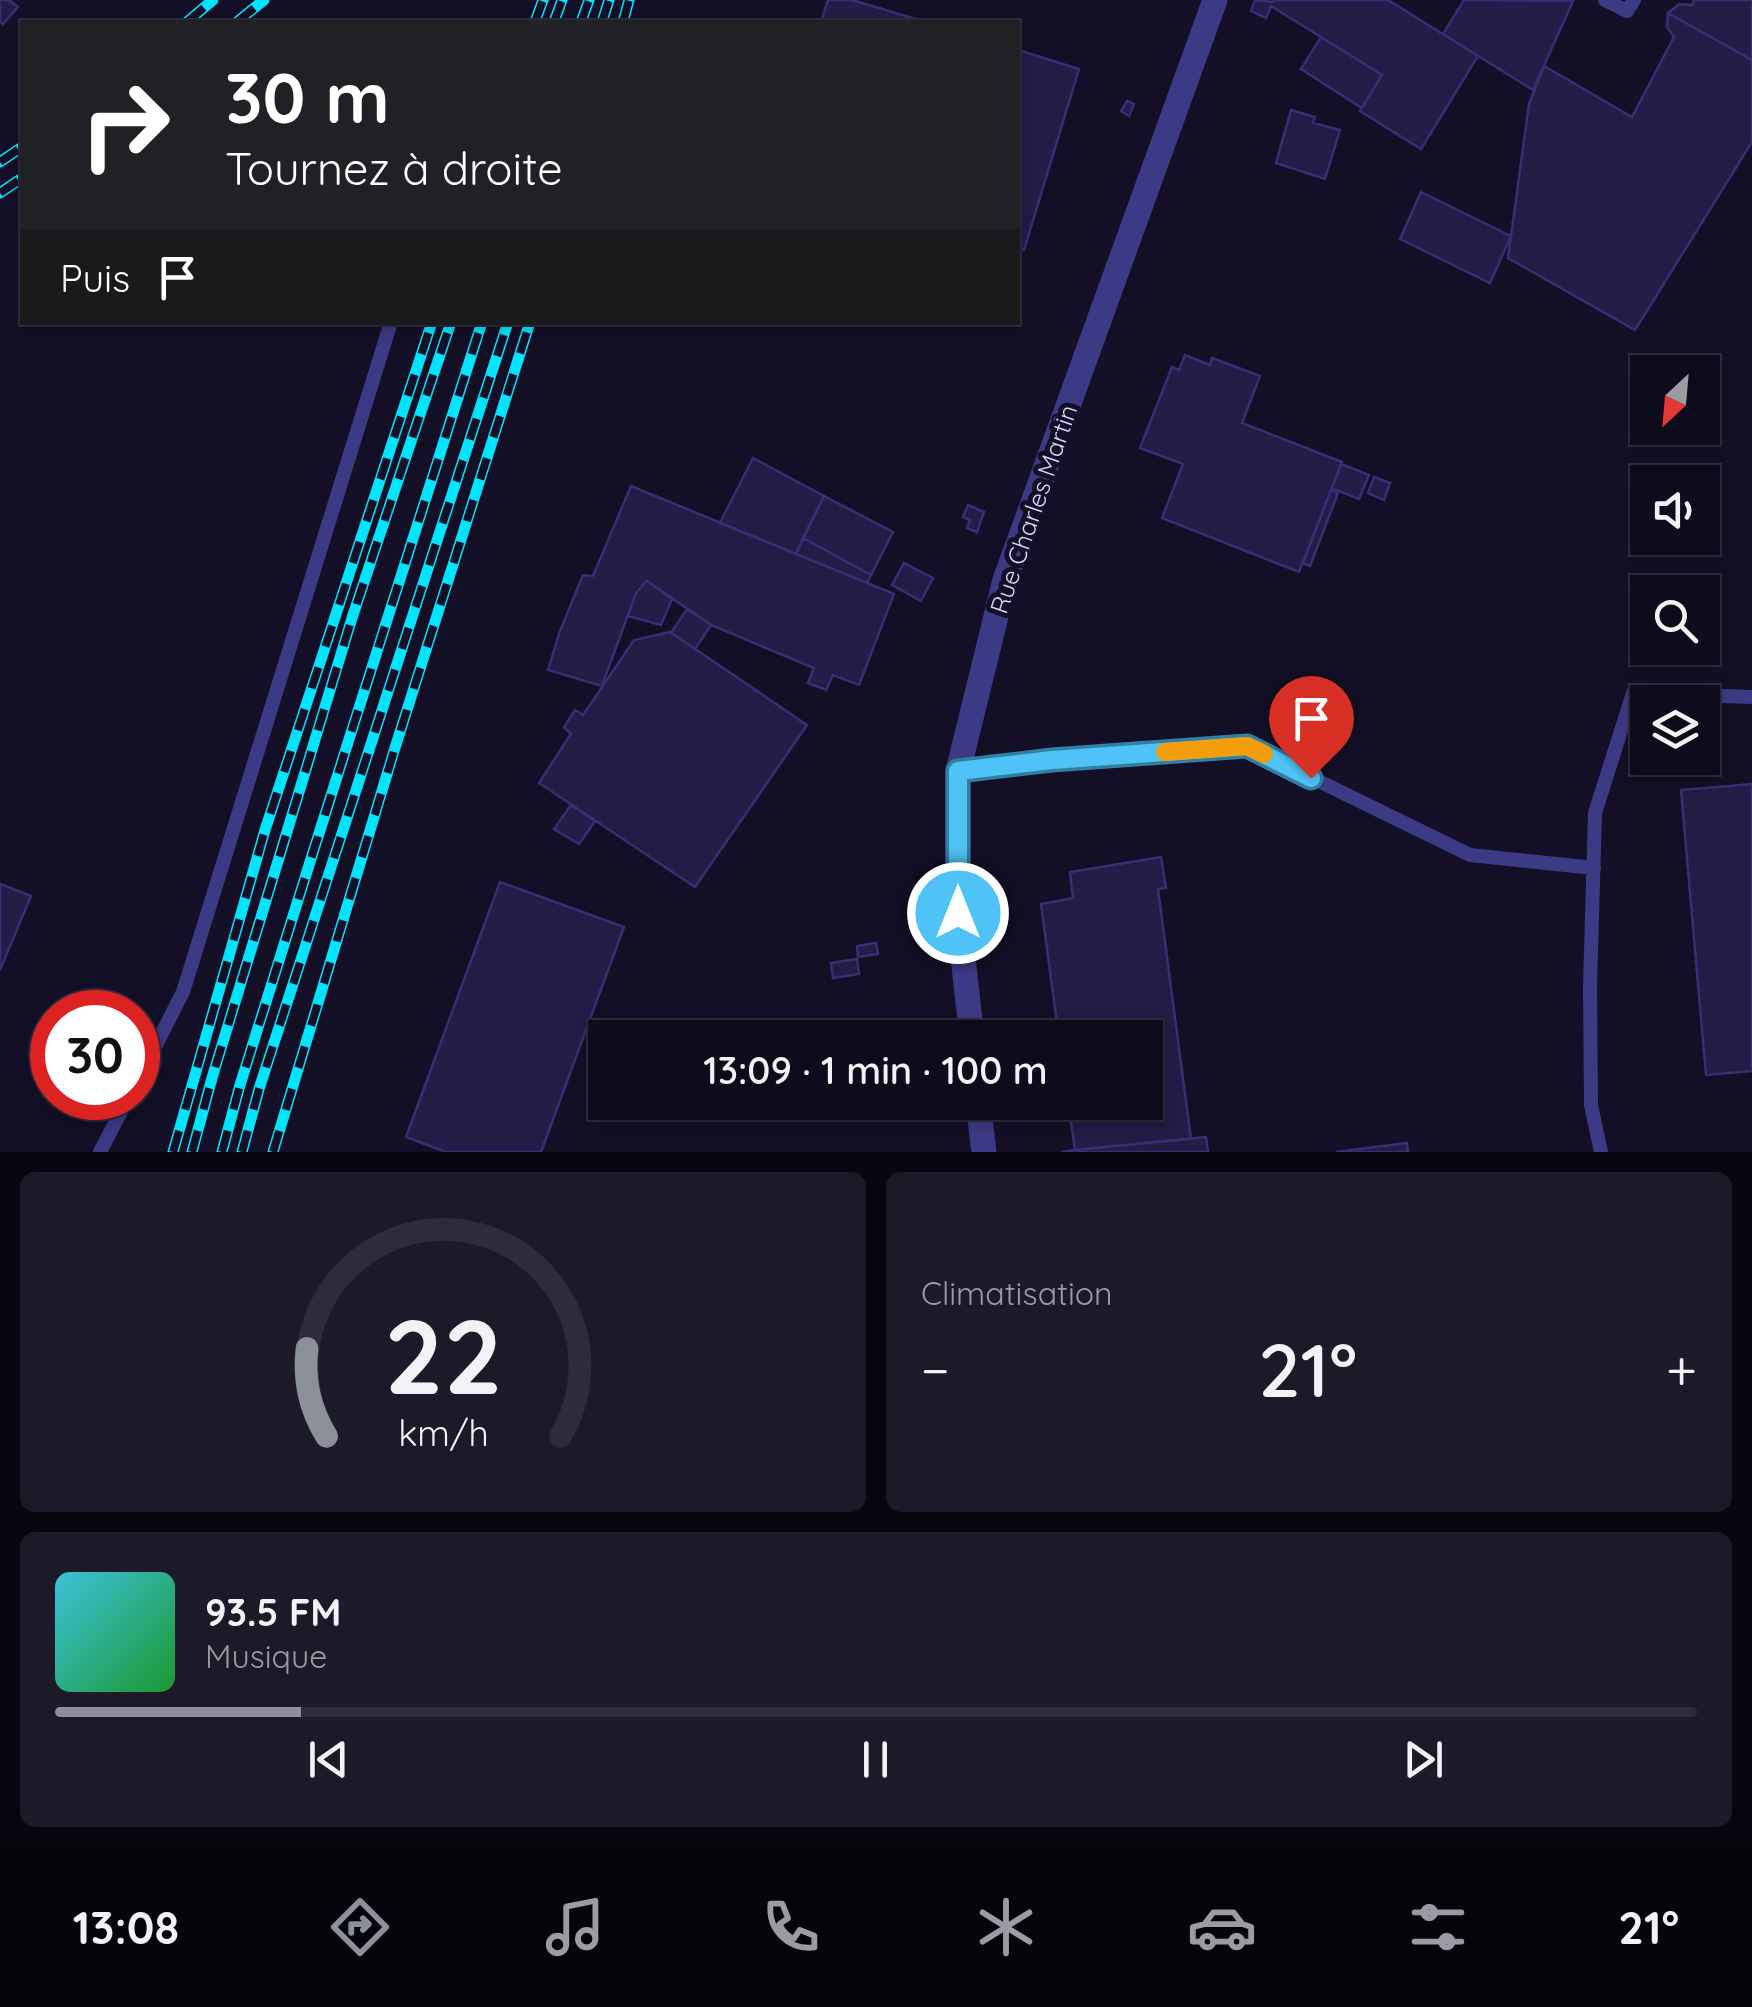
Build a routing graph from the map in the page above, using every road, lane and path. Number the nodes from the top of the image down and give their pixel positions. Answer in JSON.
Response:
{"nodes":[{"id":1,"x":1216,"y":0,"type":"edge"},
{"id":2,"x":1605,"y":0,"type":"edge"},
{"id":3,"x":1634,"y":0,"type":"edge"},
{"id":4,"x":390,"y":325,"type":"edge"},
{"id":5,"x":1752,"y":697,"type":"edge"},
{"id":6,"x":958,"y":771,"type":"junction"},
{"id":7,"x":1594,"y":868,"type":"junction"},
{"id":8,"x":970,"y":1020,"type":"edge"},
{"id":9,"x":160,"y":1037,"type":"edge"},
{"id":10,"x":117,"y":1120,"type":"edge"},
{"id":11,"x":980,"y":1120,"type":"edge"},
{"id":12,"x":100,"y":1152,"type":"edge"},
{"id":13,"x":984,"y":1152,"type":"edge"},
{"id":14,"x":1601,"y":1152,"type":"edge"}],
"edges":[{"from":1,"to":6,"type":"street","name":"Rue Charles Martin"},
{"from":2,"to":3,"type":"lane"},
{"from":4,"to":9,"type":"lane"},
{"from":5,"to":7,"type":"lane"},
{"from":6,"to":7,"type":"lane"},
{"from":6,"to":8,"type":"street","name":"Rue Charles Martin"},
{"from":7,"to":14,"type":"lane"},
{"from":10,"to":12,"type":"lane"},
{"from":11,"to":13,"type":"street"}]}
